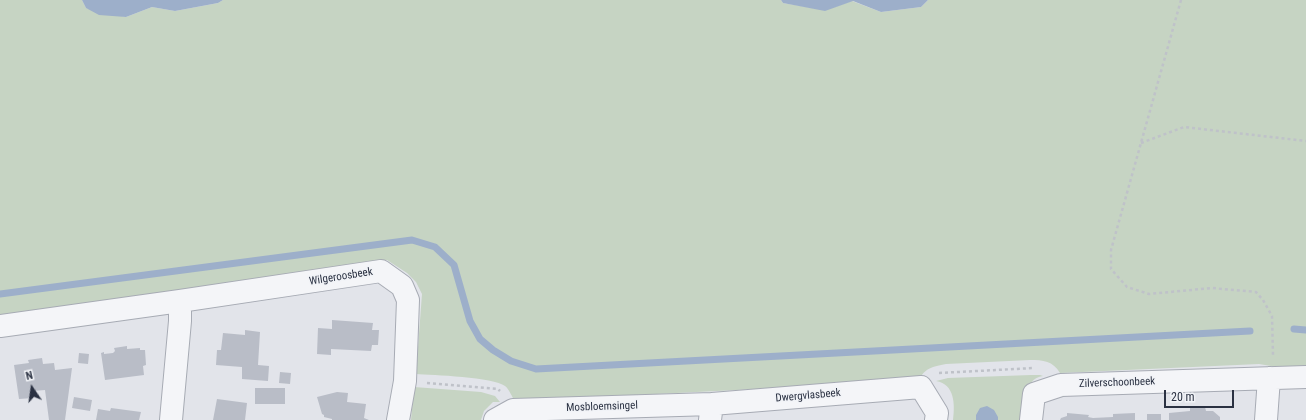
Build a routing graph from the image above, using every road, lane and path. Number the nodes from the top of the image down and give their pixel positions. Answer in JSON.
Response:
{"nodes":[{"id":1,"x":1181,"y":0,"type":"edge"},
{"id":2,"x":1306,"y":142,"type":"edge"},
{"id":3,"x":1141,"y":143,"type":"junction"},
{"id":4,"x":180,"y":301,"type":"junction"},
{"id":5,"x":0,"y":326,"type":"edge"},
{"id":6,"x":1306,"y":377,"type":"edge"},
{"id":7,"x":1269,"y":378,"type":"junction"},
{"id":8,"x":405,"y":381,"type":"junction"},
{"id":9,"x":1061,"y":385,"type":"junction"},
{"id":10,"x":921,"y":387,"type":"junction"},
{"id":11,"x":711,"y":412,"type":"edge"},
{"id":12,"x":504,"y":415,"type":"edge"},
{"id":13,"x":171,"y":420,"type":"edge"},
{"id":14,"x":398,"y":420,"type":"edge"},
{"id":15,"x":936,"y":420,"type":"edge"},
{"id":16,"x":1031,"y":420,"type":"edge"},
{"id":17,"x":1266,"y":420,"type":"edge"}],
"edges":[{"from":1,"to":3,"type":"path"},
{"from":2,"to":3,"type":"path"},
{"from":3,"to":7,"type":"path"},
{"from":4,"to":5,"type":"street","name":"Wilgeroosbeek"},
{"from":4,"to":8,"type":"street","name":"Wilgeroosbeek"},
{"from":4,"to":13,"type":"street"},
{"from":6,"to":7,"type":"street","name":"Zilverschoonbeek"},
{"from":7,"to":9,"type":"street","name":"Zilverschoonbeek"},
{"from":7,"to":17,"type":"street"},
{"from":8,"to":12,"type":"path"},
{"from":8,"to":14,"type":"street"},
{"from":9,"to":10,"type":"path"},
{"from":9,"to":16,"type":"street","name":"Zilverschoonbeek"},
{"from":10,"to":11,"type":"street","name":"Dwergvlasbeek"},
{"from":10,"to":15,"type":"street"},
{"from":11,"to":12,"type":"street","name":"Mosbloemsingel"}]}
